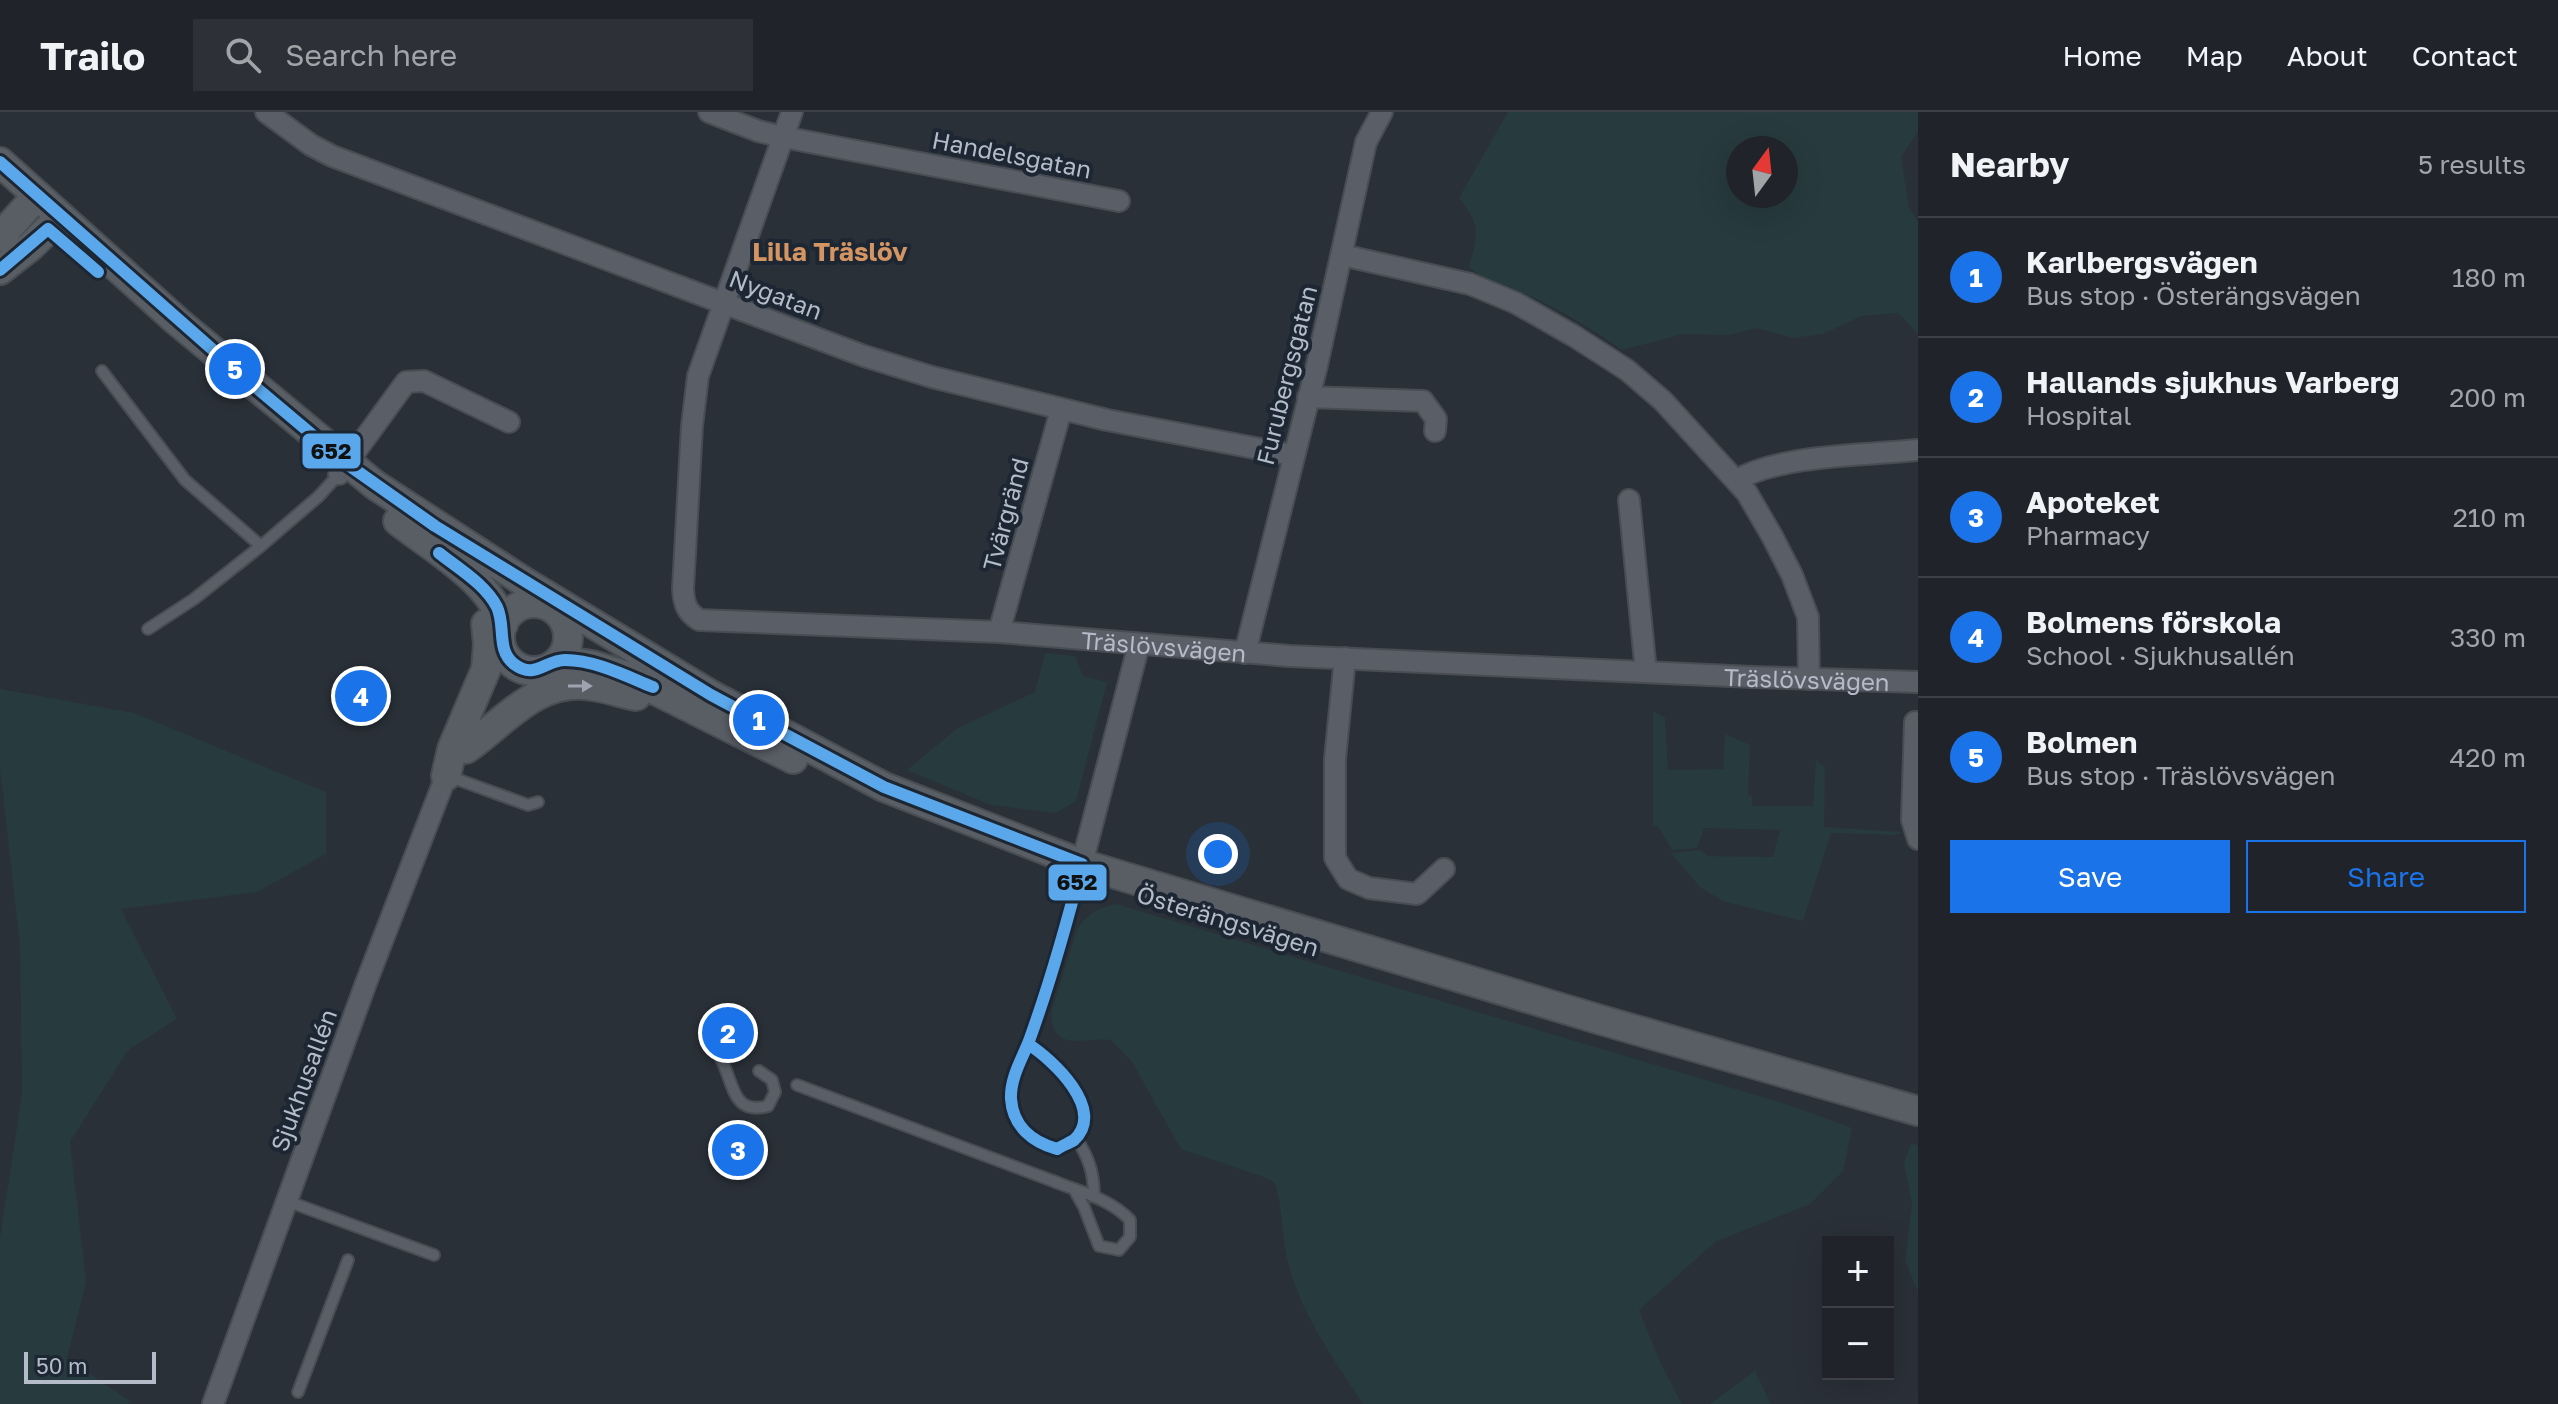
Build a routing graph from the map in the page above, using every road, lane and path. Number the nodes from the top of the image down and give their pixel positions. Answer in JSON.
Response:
{"nodes":[{"id":1,"x":266,"y":112,"type":"edge"},
{"id":2,"x":709,"y":112,"type":"edge"},
{"id":3,"x":792,"y":112,"type":"edge"},
{"id":4,"x":1382,"y":112,"type":"edge"},
{"id":5,"x":783,"y":137,"type":"junction"},
{"id":6,"x":0,"y":162,"type":"edge"},
{"id":7,"x":0,"y":186,"type":"edge"},
{"id":8,"x":1119,"y":201,"type":"dead end"},
{"id":9,"x":32,"y":203,"type":"junction"},
{"id":10,"x":54,"y":223,"type":"junction"},
{"id":11,"x":0,"y":237,"type":"edge"},
{"id":12,"x":1342,"y":255,"type":"junction"},
{"id":13,"x":0,"y":270,"type":"edge"},
{"id":14,"x":723,"y":302,"type":"junction"},
{"id":15,"x":102,"y":371,"type":"dead end"},
{"id":16,"x":1308,"y":397,"type":"junction"},
{"id":17,"x":1061,"y":410,"type":"junction"},
{"id":18,"x":509,"y":422,"type":"dead end"},
{"id":19,"x":1435,"y":431,"type":"dead end"},
{"id":20,"x":1918,"y":450,"type":"edge"},
{"id":21,"x":1292,"y":455,"type":"junction"},
{"id":22,"x":343,"y":469,"type":"junction"},
{"id":23,"x":1737,"y":480,"type":"junction"},
{"id":24,"x":1629,"y":500,"type":"dead end"},
{"id":25,"x":382,"y":509,"type":"junction"},
{"id":26,"x":261,"y":546,"type":"junction"},
{"id":27,"x":526,"y":583,"type":"junction"},
{"id":28,"x":554,"y":611,"type":"junction"},
{"id":29,"x":148,"y":629,"type":"dead end"},
{"id":30,"x":502,"y":630,"type":"junction"},
{"id":31,"x":999,"y":632,"type":"junction"},
{"id":32,"x":1139,"y":644,"type":"junction"},
{"id":33,"x":1245,"y":653,"type":"junction"},
{"id":34,"x":1345,"y":658,"type":"junction"},
{"id":35,"x":550,"y":665,"type":"junction"},
{"id":36,"x":486,"y":669,"type":"junction"},
{"id":37,"x":1646,"y":672,"type":"junction"},
{"id":38,"x":1809,"y":679,"type":"junction"},
{"id":39,"x":1918,"y":682,"type":"edge"},
{"id":40,"x":701,"y":703,"type":"junction"},
{"id":41,"x":1915,"y":722,"type":"dead end"},
{"id":42,"x":466,"y":749,"type":"junction"},
{"id":43,"x":446,"y":776,"type":"junction"},
{"id":44,"x":538,"y":802,"type":"dead end"},
{"id":45,"x":1918,"y":839,"type":"edge"},
{"id":46,"x":1080,"y":869,"type":"junction"},
{"id":47,"x":1444,"y":869,"type":"dead end"},
{"id":48,"x":1028,"y":1044,"type":"junction"},
{"id":49,"x":720,"y":1057,"type":"dead end"},
{"id":50,"x":759,"y":1071,"type":"dead end"},
{"id":51,"x":797,"y":1085,"type":"dead end"},
{"id":52,"x":1918,"y":1111,"type":"edge"},
{"id":53,"x":1918,"y":1129,"type":"edge"},
{"id":54,"x":1076,"y":1138,"type":"junction"},
{"id":55,"x":1074,"y":1189,"type":"junction"},
{"id":56,"x":1094,"y":1197,"type":"junction"},
{"id":57,"x":287,"y":1201,"type":"junction"},
{"id":58,"x":434,"y":1255,"type":"dead end"},
{"id":59,"x":348,"y":1260,"type":"dead end"},
{"id":60,"x":298,"y":1392,"type":"dead end"},
{"id":61,"x":213,"y":1404,"type":"edge"}],
"edges":[{"from":1,"to":14,"type":"street","name":"Nygatan"},
{"from":2,"to":5,"type":"street","name":"Handelsgatan"},
{"from":3,"to":5,"type":"street"},
{"from":4,"to":12,"type":"street","name":"Furubergsgatan"},
{"from":5,"to":8,"type":"street","name":"Handelsgatan"},
{"from":5,"to":14,"type":"street"},
{"from":6,"to":9,"type":"street"},
{"from":7,"to":9,"type":"street"},
{"from":9,"to":10,"type":"street"},
{"from":9,"to":11,"type":"street"},
{"from":10,"to":13,"type":"street"},
{"from":10,"to":22,"type":"street"},
{"from":12,"to":16,"type":"street","name":"Furubergsgatan"},
{"from":12,"to":23,"type":"street"},
{"from":14,"to":17,"type":"street","name":"Nygatan"},
{"from":14,"to":31,"type":"street","name":"Träslövsvägen"},
{"from":15,"to":26,"type":"lane"},
{"from":16,"to":19,"type":"street"},
{"from":16,"to":21,"type":"street","name":"Furubergsgatan"},
{"from":17,"to":21,"type":"street","name":"Nygatan"},
{"from":17,"to":31,"type":"street","name":"Tvärgränd"},
{"from":18,"to":22,"type":"street"},
{"from":20,"to":23,"type":"street"},
{"from":21,"to":33,"type":"street","name":"Furubergsgatan"},
{"from":22,"to":25,"type":"street"},
{"from":22,"to":26,"type":"lane"},
{"from":22,"to":27,"type":"street","name":"Österängsvägen"},
{"from":23,"to":38,"type":"street"},
{"from":24,"to":37,"type":"street"},
{"from":25,"to":30,"type":"street"},
{"from":25,"to":36,"type":"street"},
{"from":26,"to":29,"type":"lane"},
{"from":27,"to":28,"type":"street","name":"Österängsvägen"},
{"from":27,"to":40,"type":"street","name":"Österängsvägen"},
{"from":28,"to":30,"type":"street"},
{"from":28,"to":35,"type":"street"},
{"from":28,"to":40,"type":"street","name":"Österängsvägen"},
{"from":30,"to":35,"type":"street"},
{"from":30,"to":36,"type":"street"},
{"from":31,"to":32,"type":"street","name":"Träslövsvägen"},
{"from":32,"to":33,"type":"street","name":"Träslövsvägen"},
{"from":32,"to":46,"type":"street"},
{"from":33,"to":34,"type":"street","name":"Träslövsvägen"},
{"from":34,"to":37,"type":"street","name":"Träslövsvägen"},
{"from":34,"to":47,"type":"street"},
{"from":35,"to":40,"type":"street","name":"Österängsvägen"},
{"from":35,"to":42,"type":"street"},
{"from":36,"to":43,"type":"street"},
{"from":37,"to":38,"type":"street","name":"Träslövsvägen"},
{"from":38,"to":39,"type":"street","name":"Träslövsvägen"},
{"from":42,"to":40,"type":"street","one_way":true},
{"from":40,"to":46,"type":"street","name":"Österängsvägen"},
{"from":41,"to":45,"type":"street"},
{"from":42,"to":43,"type":"street"},
{"from":43,"to":44,"type":"lane"},
{"from":43,"to":57,"type":"street","name":"Sjukhusallén"},
{"from":46,"to":48,"type":"lane"},
{"from":46,"to":52,"type":"street","name":"Österängsvägen"},
{"from":46,"to":53,"type":"street","name":"Österängsvägen"},
{"from":48,"to":54,"type":"lane"},
{"from":48,"to":54,"type":"lane"},
{"from":49,"to":50,"type":"lane"},
{"from":51,"to":55,"type":"lane"},
{"from":54,"to":56,"type":"lane"},
{"from":55,"to":56,"type":"lane"},
{"from":55,"to":56,"type":"lane"},
{"from":57,"to":58,"type":"lane"},
{"from":57,"to":61,"type":"street","name":"Sjukhusallén"},
{"from":59,"to":60,"type":"lane"}]}
